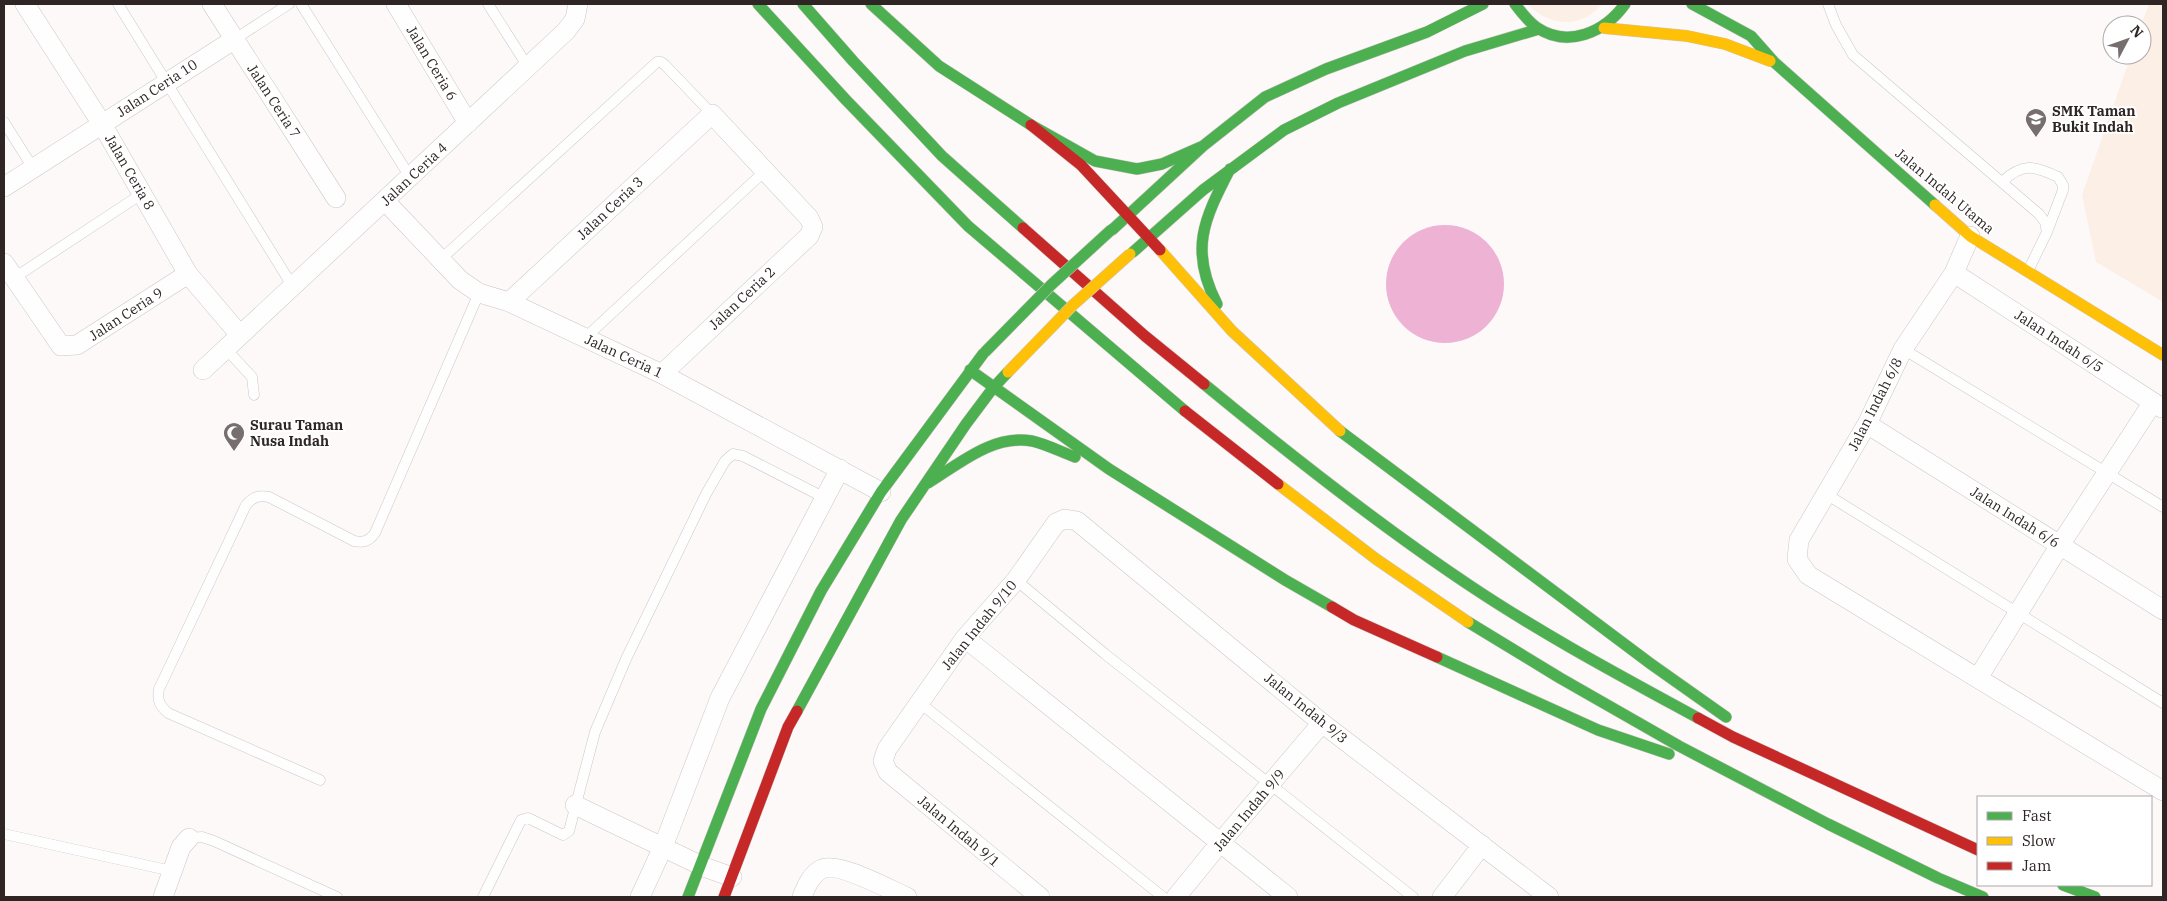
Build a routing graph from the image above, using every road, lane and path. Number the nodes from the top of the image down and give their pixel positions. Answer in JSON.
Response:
{"nodes":[{"id":1,"x":26,"y":4,"type":"edge"},
{"id":2,"x":118,"y":4,"type":"edge"},
{"id":3,"x":212,"y":4,"type":"edge"},
{"id":4,"x":289,"y":4,"type":"edge"},
{"id":5,"x":301,"y":4,"type":"edge"},
{"id":6,"x":396,"y":4,"type":"edge"},
{"id":7,"x":488,"y":4,"type":"edge"},
{"id":8,"x":758,"y":4,"type":"edge"},
{"id":9,"x":803,"y":4,"type":"edge"},
{"id":10,"x":871,"y":4,"type":"edge"},
{"id":11,"x":1459,"y":4,"type":"edge"},
{"id":12,"x":1483,"y":4,"type":"edge"},
{"id":13,"x":1515,"y":4,"type":"edge"},
{"id":14,"x":1625,"y":4,"type":"edge"},
{"id":15,"x":1694,"y":4,"type":"edge"},
{"id":16,"x":1828,"y":4,"type":"edge"},
{"id":17,"x":578,"y":5,"type":"edge"},
{"id":18,"x":1604,"y":28,"type":"junction"},
{"id":19,"x":1539,"y":29,"type":"junction"},
{"id":20,"x":1427,"y":32,"type":"junction"},
{"id":21,"x":235,"y":39,"type":"junction"},
{"id":22,"x":1774,"y":62,"type":"junction"},
{"id":23,"x":528,"y":68,"type":"junction"},
{"id":24,"x":168,"y":82,"type":"junction"},
{"id":25,"x":712,"y":114,"type":"junction"},
{"id":26,"x":4,"y":122,"type":"edge"},
{"id":27,"x":468,"y":123,"type":"junction"},
{"id":28,"x":102,"y":124,"type":"junction"},
{"id":29,"x":1031,"y":125,"type":"junction"},
{"id":30,"x":1203,"y":146,"type":"junction"},
{"id":31,"x":33,"y":168,"type":"junction"},
{"id":32,"x":1230,"y":169,"type":"junction"},
{"id":33,"x":766,"y":170,"type":"junction"},
{"id":34,"x":410,"y":177,"type":"junction"},
{"id":35,"x":2002,"y":182,"type":"junction"},
{"id":36,"x":4,"y":187,"type":"edge"},
{"id":37,"x":143,"y":193,"type":"junction"},
{"id":38,"x":336,"y":198,"type":"dead end"},
{"id":39,"x":385,"y":201,"type":"junction"},
{"id":40,"x":1128,"y":215,"type":"junction"},
{"id":41,"x":2047,"y":232,"type":"junction"},
{"id":42,"x":1970,"y":236,"type":"junction"},
{"id":43,"x":1149,"y":237,"type":"junction"},
{"id":44,"x":440,"y":260,"type":"junction"},
{"id":45,"x":9,"y":270,"type":"edge"},
{"id":46,"x":1954,"y":272,"type":"junction"},
{"id":47,"x":2027,"y":272,"type":"junction"},
{"id":48,"x":188,"y":274,"type":"junction"},
{"id":49,"x":294,"y":287,"type":"junction"},
{"id":50,"x":479,"y":293,"type":"junction"},
{"id":51,"x":508,"y":302,"type":"junction"},
{"id":52,"x":1232,"y":332,"type":"junction"},
{"id":53,"x":240,"y":335,"type":"junction"},
{"id":54,"x":585,"y":338,"type":"junction"},
{"id":55,"x":226,"y":349,"type":"junction"},
{"id":56,"x":1903,"y":349,"type":"junction"},
{"id":57,"x":2163,"y":355,"type":"edge"},
{"id":58,"x":203,"y":370,"type":"dead end"},
{"id":59,"x":970,"y":370,"type":"junction"},
{"id":60,"x":662,"y":374,"type":"junction"},
{"id":61,"x":993,"y":388,"type":"junction"},
{"id":62,"x":254,"y":394,"type":"dead end"},
{"id":63,"x":2158,"y":405,"type":"edge"},
{"id":64,"x":1867,"y":424,"type":"junction"},
{"id":65,"x":840,"y":469,"type":"junction"},
{"id":66,"x":1109,"y":469,"type":"junction"},
{"id":67,"x":2106,"y":473,"type":"junction"},
{"id":68,"x":928,"y":483,"type":"junction"},
{"id":69,"x":881,"y":492,"type":"junction"},
{"id":70,"x":1826,"y":494,"type":"junction"},
{"id":71,"x":825,"y":498,"type":"junction"},
{"id":72,"x":2163,"y":507,"type":"edge"},
{"id":73,"x":1065,"y":519,"type":"joint"},
{"id":74,"x":2060,"y":545,"type":"junction"},
{"id":75,"x":1016,"y":580,"type":"junction"},
{"id":76,"x":2163,"y":610,"type":"edge"},
{"id":77,"x":2018,"y":612,"type":"junction"},
{"id":78,"x":965,"y":638,"type":"junction"},
{"id":79,"x":1978,"y":678,"type":"junction"},
{"id":80,"x":920,"y":703,"type":"junction"},
{"id":81,"x":2163,"y":703,"type":"edge"},
{"id":82,"x":1322,"y":723,"type":"junction"},
{"id":83,"x":1772,"y":754,"type":"junction"},
{"id":84,"x":883,"y":761,"type":"joint"},
{"id":85,"x":1730,"y":774,"type":"junction"},
{"id":86,"x":320,"y":780,"type":"dead end"},
{"id":87,"x":2160,"y":782,"type":"edge"},
{"id":88,"x":1271,"y":783,"type":"junction"},
{"id":89,"x":575,"y":805,"type":"junction"},
{"id":90,"x":4,"y":834,"type":"edge"},
{"id":91,"x":189,"y":838,"type":"joint"},
{"id":92,"x":1220,"y":843,"type":"junction"},
{"id":93,"x":1482,"y":845,"type":"junction"},
{"id":94,"x":663,"y":847,"type":"junction"},
{"id":95,"x":1977,"y":850,"type":"edge"},
{"id":96,"x":701,"y":865,"type":"junction"},
{"id":97,"x":172,"y":871,"type":"junction"},
{"id":98,"x":732,"y":877,"type":"junction"},
{"id":99,"x":2066,"y":886,"type":"edge"},
{"id":100,"x":162,"y":897,"type":"edge"},
{"id":101,"x":337,"y":897,"type":"edge"},
{"id":102,"x":482,"y":897,"type":"edge"},
{"id":103,"x":640,"y":897,"type":"edge"},
{"id":104,"x":688,"y":897,"type":"edge"},
{"id":105,"x":724,"y":897,"type":"edge"},
{"id":106,"x":802,"y":897,"type":"edge"},
{"id":107,"x":907,"y":897,"type":"edge"},
{"id":108,"x":1040,"y":897,"type":"edge"},
{"id":109,"x":1163,"y":897,"type":"edge"},
{"id":110,"x":1176,"y":897,"type":"edge"},
{"id":111,"x":1288,"y":897,"type":"edge"},
{"id":112,"x":1413,"y":897,"type":"edge"},
{"id":113,"x":1442,"y":897,"type":"edge"},
{"id":114,"x":1549,"y":897,"type":"edge"},
{"id":115,"x":1983,"y":897,"type":"edge"},
{"id":116,"x":2095,"y":897,"type":"edge"}],
"edges":[{"from":1,"to":28,"type":"street","name":"Jalan Ceria 8"},
{"from":2,"to":24,"type":"lane"},
{"from":3,"to":21,"type":"street","name":"Jalan Ceria 7"},
{"from":4,"to":21,"type":"lane"},
{"from":5,"to":34,"type":"lane"},
{"from":6,"to":27,"type":"street","name":"Jalan Ceria 6"},
{"from":7,"to":23,"type":"lane"},
{"from":8,"to":85,"type":"main road"},
{"from":9,"to":83,"type":"main road"},
{"from":10,"to":29,"type":"main road"},
{"from":11,"to":20,"type":"main road"},
{"from":12,"to":20,"type":"main road"},
{"from":13,"to":19,"type":"main road"},
{"from":14,"to":18,"type":"main road"},
{"from":15,"to":22,"type":"main road"},
{"from":16,"to":35,"type":"lane"},
{"from":17,"to":23,"type":"street","name":"Jalan Ceria 4"},
{"from":18,"to":19,"type":"main road"},
{"from":18,"to":22,"type":"main road"},
{"from":19,"to":32,"type":"main road"},
{"from":20,"to":30,"type":"main road"},
{"from":21,"to":24,"type":"street","name":"Jalan Ceria 10"},
{"from":21,"to":38,"type":"street","name":"Jalan Ceria 7"},
{"from":22,"to":42,"type":"main road","name":"Jalan Indah Utama"},
{"from":23,"to":27,"type":"street","name":"Jalan Ceria 4"},
{"from":24,"to":28,"type":"street","name":"Jalan Ceria 10"},
{"from":24,"to":49,"type":"lane"},
{"from":25,"to":33,"type":"street"},
{"from":25,"to":44,"type":"lane"},
{"from":25,"to":51,"type":"street","name":"Jalan Ceria 3"},
{"from":26,"to":31,"type":"lane"},
{"from":27,"to":34,"type":"street","name":"Jalan Ceria 4"},
{"from":28,"to":31,"type":"street","name":"Jalan Ceria 10"},
{"from":28,"to":37,"type":"street","name":"Jalan Ceria 8"},
{"from":29,"to":30,"type":"main road"},
{"from":29,"to":40,"type":"main road"},
{"from":30,"to":40,"type":"main road"},
{"from":31,"to":36,"type":"street","name":"Jalan Ceria 10"},
{"from":32,"to":43,"type":"main road"},
{"from":32,"to":52,"type":"main road"},
{"from":33,"to":54,"type":"lane"},
{"from":33,"to":60,"type":"street","name":"Jalan Ceria 2"},
{"from":34,"to":39,"type":"street","name":"Jalan Ceria 4"},
{"from":35,"to":41,"type":"lane"},
{"from":35,"to":41,"type":"lane"},
{"from":37,"to":45,"type":"lane"},
{"from":37,"to":48,"type":"street","name":"Jalan Ceria 8"},
{"from":39,"to":44,"type":"street","name":"Jalan Ceria 1"},
{"from":39,"to":49,"type":"street","name":"Jalan Ceria 4"},
{"from":40,"to":43,"type":"main road"},
{"from":40,"to":59,"type":"main road","bridge":true},
{"from":41,"to":47,"type":"lane"},
{"from":42,"to":46,"type":"street","name":"Jalan Indah 6/8"},
{"from":42,"to":47,"type":"main road","name":"Jalan Indah Utama"},
{"from":43,"to":52,"type":"main road"},
{"from":43,"to":61,"type":"main road","bridge":true},
{"from":44,"to":50,"type":"street","name":"Jalan Ceria 1"},
{"from":45,"to":48,"type":"street","name":"Jalan Ceria 9"},
{"from":46,"to":56,"type":"street","name":"Jalan Indah 6/8"},
{"from":46,"to":63,"type":"street","name":"Jalan Indah 6/5"},
{"from":47,"to":57,"type":"main road","name":"Jalan Indah Utama"},
{"from":48,"to":53,"type":"street","name":"Jalan Ceria 8"},
{"from":49,"to":53,"type":"street","name":"Jalan Ceria 4"},
{"from":50,"to":51,"type":"street","name":"Jalan Ceria 1"},
{"from":50,"to":86,"type":"lane"},
{"from":51,"to":54,"type":"street","name":"Jalan Ceria 1"},
{"from":52,"to":83,"type":"main road"},
{"from":53,"to":55,"type":"street","name":"Jalan Ceria 4"},
{"from":54,"to":60,"type":"street","name":"Jalan Ceria 1"},
{"from":55,"to":58,"type":"street","name":"Jalan Ceria 4"},
{"from":55,"to":62,"type":"lane"},
{"from":56,"to":64,"type":"street","name":"Jalan Indah 6/8"},
{"from":56,"to":67,"type":"lane"},
{"from":59,"to":61,"type":"main road"},
{"from":59,"to":69,"type":"main road"},
{"from":60,"to":65,"type":"street","name":"Jalan Ceria 1"},
{"from":61,"to":66,"type":"main road"},
{"from":61,"to":68,"type":"main road"},
{"from":63,"to":67,"type":"street"},
{"from":64,"to":70,"type":"street","name":"Jalan Indah 6/8"},
{"from":64,"to":74,"type":"street","name":"Jalan Indah 6/6"},
{"from":65,"to":69,"type":"street","name":"Jalan Ceria 1"},
{"from":65,"to":71,"type":"street"},
{"from":66,"to":68,"type":"main road"},
{"from":66,"to":85,"type":"main road"},
{"from":67,"to":72,"type":"lane"},
{"from":67,"to":74,"type":"street"},
{"from":68,"to":98,"type":"main road"},
{"from":69,"to":96,"type":"main road"},
{"from":70,"to":77,"type":"lane"},
{"from":70,"to":79,"type":"street","name":"Jalan Indah 6/8"},
{"from":71,"to":89,"type":"lane"},
{"from":71,"to":94,"type":"street"},
{"from":73,"to":75,"type":"street","name":"Jalan Indah 9/10"},
{"from":73,"to":82,"type":"street","name":"Jalan Indah 9/3"},
{"from":74,"to":76,"type":"street","name":"Jalan Indah 6/6"},
{"from":74,"to":77,"type":"street"},
{"from":75,"to":78,"type":"street","name":"Jalan Indah 9/10"},
{"from":75,"to":88,"type":"lane"},
{"from":77,"to":79,"type":"street"},
{"from":77,"to":81,"type":"lane"},
{"from":78,"to":80,"type":"street","name":"Jalan Indah 9/10"},
{"from":78,"to":92,"type":"street"},
{"from":79,"to":87,"type":"street"},
{"from":80,"to":84,"type":"street","name":"Jalan Indah 9/10"},
{"from":80,"to":109,"type":"lane"},
{"from":82,"to":88,"type":"street","name":"Jalan Indah 9/9"},
{"from":82,"to":93,"type":"street","name":"Jalan Indah 9/3"},
{"from":83,"to":95,"type":"main road"},
{"from":84,"to":108,"type":"street","name":"Jalan Indah 9/1"},
{"from":85,"to":115,"type":"main road"},
{"from":88,"to":92,"type":"street","name":"Jalan Indah 9/9"},
{"from":88,"to":112,"type":"lane"},
{"from":89,"to":94,"type":"street"},
{"from":89,"to":102,"type":"lane"},
{"from":90,"to":97,"type":"lane"},
{"from":91,"to":97,"type":"street"},
{"from":91,"to":101,"type":"lane"},
{"from":92,"to":110,"type":"street","name":"Jalan Indah 9/9"},
{"from":92,"to":111,"type":"street"},
{"from":93,"to":113,"type":"street"},
{"from":93,"to":114,"type":"street","name":"Jalan Indah 9/3"},
{"from":94,"to":96,"type":"street"},
{"from":94,"to":103,"type":"street"},
{"from":96,"to":98,"type":"street"},
{"from":96,"to":104,"type":"main road"},
{"from":97,"to":100,"type":"street"},
{"from":98,"to":105,"type":"main road"},
{"from":99,"to":116,"type":"main road"},
{"from":106,"to":107,"type":"street"}]}
